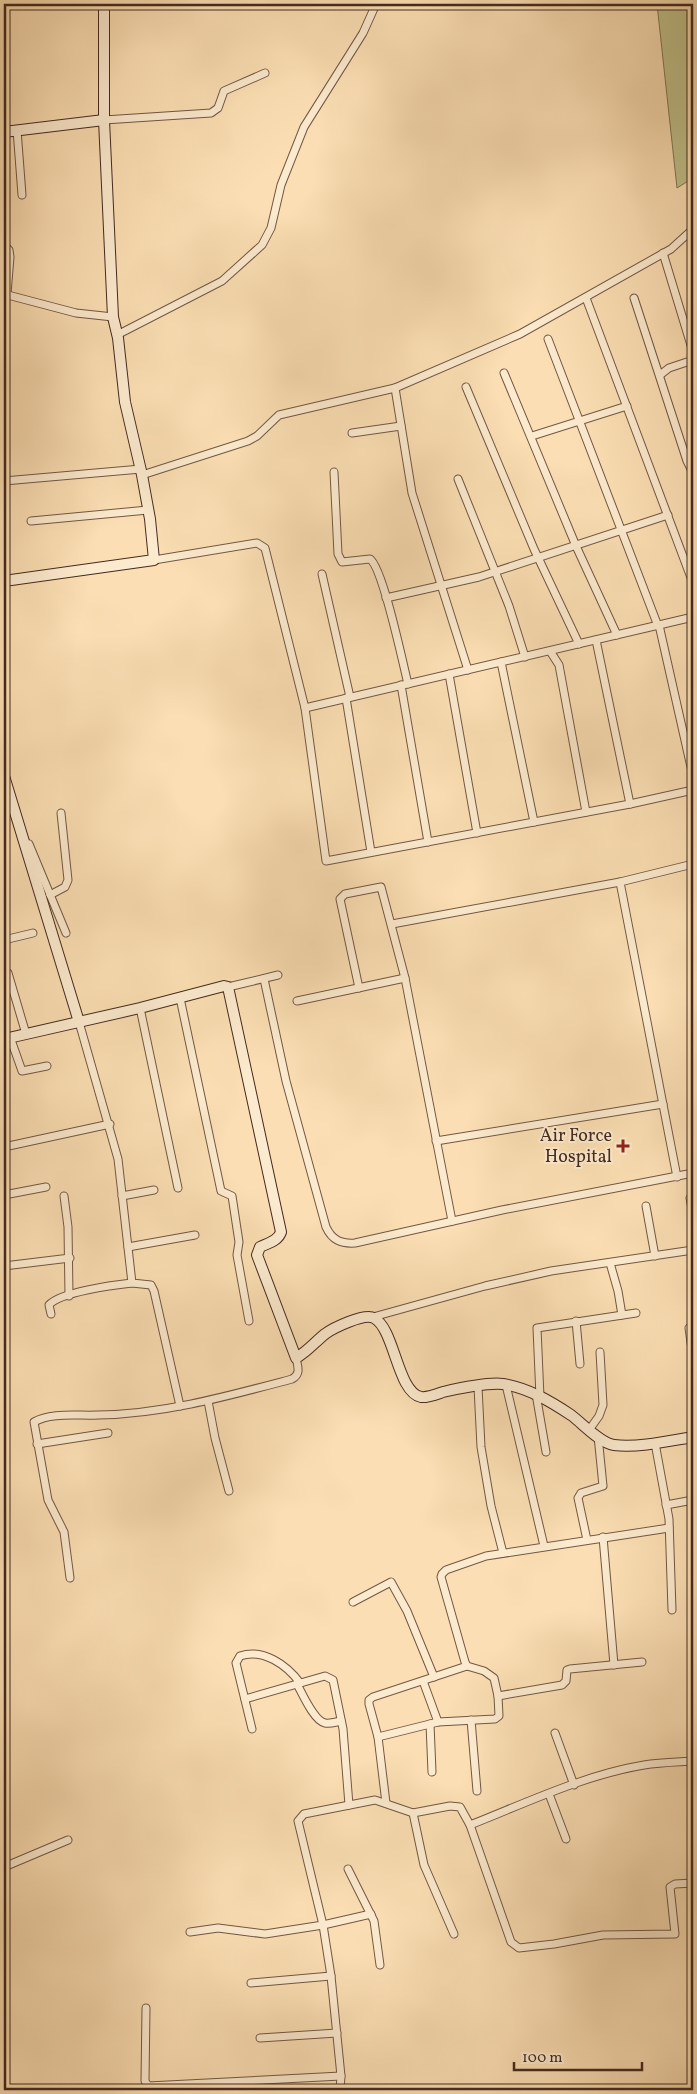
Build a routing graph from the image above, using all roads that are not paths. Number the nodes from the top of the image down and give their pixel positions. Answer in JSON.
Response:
{"nodes":[{"id":1,"x":104,"y":4,"type":"edge"},
{"id":2,"x":376,"y":4,"type":"edge"},
{"id":3,"x":265,"y":73,"type":"dead end"},
{"id":4,"x":104,"y":120,"type":"junction"},
{"id":5,"x":17,"y":130,"type":"junction"},
{"id":6,"x":4,"y":132,"type":"edge"},
{"id":7,"x":22,"y":195,"type":"dead end"},
{"id":8,"x":693,"y":229,"type":"edge"},
{"id":9,"x":4,"y":245,"type":"edge"},
{"id":10,"x":663,"y":253,"type":"junction"},
{"id":11,"x":5,"y":294,"type":"edge"},
{"id":12,"x":586,"y":298,"type":"junction"},
{"id":13,"x":634,"y":298,"type":"dead end"},
{"id":14,"x":113,"y":317,"type":"junction"},
{"id":15,"x":117,"y":335,"type":"junction"},
{"id":16,"x":548,"y":339,"type":"dead end"},
{"id":17,"x":693,"y":352,"type":"edge"},
{"id":18,"x":693,"y":360,"type":"edge"},
{"id":19,"x":504,"y":373,"type":"dead end"},
{"id":20,"x":660,"y":376,"type":"junction"},
{"id":21,"x":466,"y":387,"type":"dead end"},
{"id":22,"x":395,"y":388,"type":"junction"},
{"id":23,"x":627,"y":406,"type":"junction"},
{"id":24,"x":580,"y":421,"type":"junction"},
{"id":25,"x":401,"y":426,"type":"junction"},
{"id":26,"x":352,"y":433,"type":"dead end"},
{"id":27,"x":532,"y":436,"type":"junction"},
{"id":28,"x":142,"y":472,"type":"junction"},
{"id":29,"x":334,"y":472,"type":"dead end"},
{"id":30,"x":693,"y":473,"type":"edge"},
{"id":31,"x":458,"y":479,"type":"dead end"},
{"id":32,"x":4,"y":481,"type":"edge"},
{"id":33,"x":148,"y":510,"type":"junction"},
{"id":34,"x":668,"y":515,"type":"junction"},
{"id":35,"x":31,"y":520,"type":"dead end"},
{"id":36,"x":621,"y":530,"type":"junction"},
{"id":37,"x":576,"y":546,"type":"junction"},
{"id":38,"x":538,"y":559,"type":"junction"},
{"id":39,"x":154,"y":560,"type":"junction"},
{"id":40,"x":495,"y":572,"type":"junction"},
{"id":41,"x":322,"y":574,"type":"dead end"},
{"id":42,"x":4,"y":581,"type":"edge"},
{"id":43,"x":693,"y":583,"type":"edge"},
{"id":44,"x":441,"y":585,"type":"junction"},
{"id":45,"x":386,"y":598,"type":"junction"},
{"id":46,"x":693,"y":617,"type":"edge"},
{"id":47,"x":658,"y":625,"type":"junction"},
{"id":48,"x":617,"y":635,"type":"junction"},
{"id":49,"x":596,"y":640,"type":"junction"},
{"id":50,"x":579,"y":644,"type":"junction"},
{"id":51,"x":550,"y":651,"type":"junction"},
{"id":52,"x":525,"y":657,"type":"junction"},
{"id":53,"x":501,"y":662,"type":"junction"},
{"id":54,"x":468,"y":670,"type":"junction"},
{"id":55,"x":449,"y":674,"type":"junction"},
{"id":56,"x":405,"y":685,"type":"junction"},
{"id":57,"x":348,"y":698,"type":"junction"},
{"id":58,"x":305,"y":708,"type":"junction"},
{"id":59,"x":4,"y":776,"type":"edge"},
{"id":60,"x":693,"y":776,"type":"edge"},
{"id":61,"x":693,"y":790,"type":"edge"},
{"id":62,"x":6,"y":795,"type":"edge"},
{"id":63,"x":630,"y":804,"type":"junction"},
{"id":64,"x":586,"y":812,"type":"junction"},
{"id":65,"x":61,"y":813,"type":"dead end"},
{"id":66,"x":534,"y":822,"type":"junction"},
{"id":67,"x":477,"y":833,"type":"junction"},
{"id":68,"x":428,"y":842,"type":"junction"},
{"id":69,"x":29,"y":844,"type":"dead end"},
{"id":70,"x":371,"y":852,"type":"junction"},
{"id":71,"x":693,"y":864,"type":"edge"},
{"id":72,"x":620,"y":882,"type":"junction"},
{"id":73,"x":50,"y":895,"type":"junction"},
{"id":74,"x":392,"y":924,"type":"junction"},
{"id":75,"x":34,"y":933,"type":"dead end"},
{"id":76,"x":66,"y":933,"type":"dead end"},
{"id":77,"x":4,"y":940,"type":"edge"},
{"id":78,"x":8,"y":973,"type":"dead end"},
{"id":79,"x":278,"y":975,"type":"dead end"},
{"id":80,"x":404,"y":978,"type":"junction"},
{"id":81,"x":264,"y":979,"type":"junction"},
{"id":82,"x":228,"y":987,"type":"junction"},
{"id":83,"x":358,"y":988,"type":"junction"},
{"id":84,"x":180,"y":998,"type":"junction"},
{"id":85,"x":297,"y":1001,"type":"dead end"},
{"id":86,"x":140,"y":1008,"type":"junction"},
{"id":87,"x":79,"y":1022,"type":"junction"},
{"id":88,"x":26,"y":1034,"type":"junction"},
{"id":89,"x":7,"y":1038,"type":"edge"},
{"id":90,"x":48,"y":1066,"type":"dead end"},
{"id":91,"x":663,"y":1104,"type":"junction"},
{"id":92,"x":110,"y":1124,"type":"junction"},
{"id":93,"x":436,"y":1141,"type":"junction"},
{"id":94,"x":4,"y":1147,"type":"edge"},
{"id":95,"x":693,"y":1173,"type":"edge"},
{"id":96,"x":677,"y":1176,"type":"junction"},
{"id":97,"x":46,"y":1187,"type":"dead end"},
{"id":98,"x":178,"y":1188,"type":"dead end"},
{"id":99,"x":154,"y":1190,"type":"dead end"},
{"id":100,"x":4,"y":1195,"type":"edge"},
{"id":101,"x":64,"y":1196,"type":"dead end"},
{"id":102,"x":122,"y":1196,"type":"junction"},
{"id":103,"x":690,"y":1198,"type":"dead end"},
{"id":104,"x":646,"y":1206,"type":"dead end"},
{"id":105,"x":693,"y":1215,"type":"edge"},
{"id":106,"x":452,"y":1222,"type":"junction"},
{"id":107,"x":195,"y":1235,"type":"dead end"},
{"id":108,"x":128,"y":1247,"type":"junction"},
{"id":109,"x":693,"y":1250,"type":"edge"},
{"id":110,"x":655,"y":1256,"type":"junction"},
{"id":111,"x":70,"y":1258,"type":"junction"},
{"id":112,"x":610,"y":1263,"type":"junction"},
{"id":113,"x":4,"y":1266,"type":"edge"},
{"id":114,"x":132,"y":1283,"type":"junction"},
{"id":115,"x":69,"y":1296,"type":"junction"},
{"id":116,"x":636,"y":1313,"type":"dead end"},
{"id":117,"x":51,"y":1314,"type":"dead end"},
{"id":118,"x":622,"y":1315,"type":"junction"},
{"id":119,"x":373,"y":1317,"type":"junction"},
{"id":120,"x":249,"y":1321,"type":"dead end"},
{"id":121,"x":576,"y":1321,"type":"junction"},
{"id":122,"x":689,"y":1328,"type":"dead end"},
{"id":123,"x":600,"y":1352,"type":"dead end"},
{"id":124,"x":693,"y":1357,"type":"edge"},
{"id":125,"x":296,"y":1358,"type":"junction"},
{"id":126,"x":580,"y":1364,"type":"dead end"},
{"id":127,"x":506,"y":1385,"type":"junction"},
{"id":128,"x":478,"y":1387,"type":"junction"},
{"id":129,"x":538,"y":1396,"type":"junction"},
{"id":130,"x":208,"y":1401,"type":"junction"},
{"id":131,"x":180,"y":1406,"type":"junction"},
{"id":132,"x":593,"y":1433,"type":"junction"},
{"id":133,"x":108,"y":1434,"type":"dead end"},
{"id":134,"x":693,"y":1437,"type":"edge"},
{"id":135,"x":656,"y":1443,"type":"junction"},
{"id":136,"x":37,"y":1444,"type":"junction"},
{"id":137,"x":546,"y":1452,"type":"dead end"},
{"id":138,"x":230,"y":1491,"type":"dead end"},
{"id":139,"x":693,"y":1500,"type":"edge"},
{"id":140,"x":666,"y":1505,"type":"junction"},
{"id":141,"x":669,"y":1528,"type":"junction"},
{"id":142,"x":603,"y":1537,"type":"junction"},
{"id":143,"x":587,"y":1540,"type":"junction"},
{"id":144,"x":544,"y":1546,"type":"junction"},
{"id":145,"x":503,"y":1553,"type":"junction"},
{"id":146,"x":70,"y":1578,"type":"dead end"},
{"id":147,"x":353,"y":1602,"type":"dead end"},
{"id":148,"x":672,"y":1610,"type":"dead end"},
{"id":149,"x":642,"y":1662,"type":"dead end"},
{"id":150,"x":614,"y":1665,"type":"junction"},
{"id":151,"x":466,"y":1666,"type":"junction"},
{"id":152,"x":434,"y":1677,"type":"junction"},
{"id":153,"x":423,"y":1680,"type":"junction"},
{"id":154,"x":299,"y":1684,"type":"junction"},
{"id":155,"x":498,"y":1696,"type":"junction"},
{"id":156,"x":245,"y":1699,"type":"junction"},
{"id":157,"x":471,"y":1720,"type":"junction"},
{"id":158,"x":341,"y":1721,"type":"junction"},
{"id":159,"x":438,"y":1722,"type":"junction"},
{"id":160,"x":430,"y":1724,"type":"junction"},
{"id":161,"x":252,"y":1729,"type":"dead end"},
{"id":162,"x":554,"y":1733,"type":"dead end"},
{"id":163,"x":378,"y":1736,"type":"junction"},
{"id":164,"x":693,"y":1761,"type":"edge"},
{"id":165,"x":432,"y":1772,"type":"dead end"},
{"id":166,"x":574,"y":1785,"type":"junction"},
{"id":167,"x":477,"y":1791,"type":"dead end"},
{"id":168,"x":549,"y":1794,"type":"junction"},
{"id":169,"x":386,"y":1802,"type":"junction"},
{"id":170,"x":349,"y":1805,"type":"junction"},
{"id":171,"x":413,"y":1813,"type":"junction"},
{"id":172,"x":470,"y":1825,"type":"junction"},
{"id":173,"x":566,"y":1839,"type":"dead end"},
{"id":174,"x":68,"y":1840,"type":"dead end"},
{"id":175,"x":4,"y":1867,"type":"edge"},
{"id":176,"x":348,"y":1869,"type":"dead end"},
{"id":177,"x":693,"y":1883,"type":"edge"},
{"id":178,"x":371,"y":1914,"type":"junction"},
{"id":179,"x":323,"y":1924,"type":"junction"},
{"id":180,"x":190,"y":1932,"type":"dead end"},
{"id":181,"x":454,"y":1934,"type":"dead end"},
{"id":182,"x":380,"y":1965,"type":"dead end"},
{"id":183,"x":331,"y":1976,"type":"junction"},
{"id":184,"x":251,"y":1983,"type":"dead end"},
{"id":185,"x":146,"y":2008,"type":"dead end"},
{"id":186,"x":336,"y":2033,"type":"junction"},
{"id":187,"x":260,"y":2038,"type":"dead end"},
{"id":188,"x":341,"y":2076,"type":"junction"},
{"id":189,"x":340,"y":2090,"type":"edge"}],
"edges":[{"from":1,"to":4,"type":"street"},
{"from":2,"to":15,"type":"street"},
{"from":3,"to":4,"type":"street"},
{"from":4,"to":5,"type":"street"},
{"from":4,"to":14,"type":"street"},
{"from":5,"to":6,"type":"street"},
{"from":5,"to":7,"type":"street"},
{"from":8,"to":10,"type":"street"},
{"from":9,"to":11,"type":"street"},
{"from":10,"to":12,"type":"street"},
{"from":10,"to":17,"type":"street"},
{"from":11,"to":14,"type":"street"},
{"from":12,"to":22,"type":"street"},
{"from":12,"to":23,"type":"street"},
{"from":13,"to":20,"type":"street"},
{"from":14,"to":15,"type":"street"},
{"from":15,"to":28,"type":"street"},
{"from":16,"to":24,"type":"street"},
{"from":18,"to":20,"type":"street"},
{"from":19,"to":27,"type":"street"},
{"from":20,"to":30,"type":"street"},
{"from":21,"to":38,"type":"street"},
{"from":22,"to":25,"type":"street"},
{"from":22,"to":28,"type":"street"},
{"from":23,"to":24,"type":"street"},
{"from":23,"to":34,"type":"street"},
{"from":24,"to":27,"type":"street"},
{"from":24,"to":36,"type":"street"},
{"from":25,"to":26,"type":"street"},
{"from":25,"to":44,"type":"street"},
{"from":27,"to":37,"type":"street"},
{"from":28,"to":32,"type":"street"},
{"from":28,"to":33,"type":"street"},
{"from":29,"to":45,"type":"street"},
{"from":31,"to":40,"type":"street"},
{"from":33,"to":35,"type":"street"},
{"from":33,"to":39,"type":"street"},
{"from":34,"to":36,"type":"street"},
{"from":34,"to":43,"type":"street"},
{"from":36,"to":37,"type":"street"},
{"from":36,"to":47,"type":"street"},
{"from":37,"to":38,"type":"street"},
{"from":37,"to":48,"type":"street"},
{"from":38,"to":40,"type":"street"},
{"from":38,"to":50,"type":"street"},
{"from":39,"to":42,"type":"street"},
{"from":39,"to":58,"type":"street"},
{"from":40,"to":44,"type":"street"},
{"from":40,"to":52,"type":"street"},
{"from":41,"to":57,"type":"street"},
{"from":44,"to":45,"type":"street"},
{"from":44,"to":54,"type":"street"},
{"from":45,"to":56,"type":"street"},
{"from":46,"to":47,"type":"street"},
{"from":47,"to":48,"type":"street"},
{"from":47,"to":60,"type":"street"},
{"from":48,"to":49,"type":"street"},
{"from":49,"to":50,"type":"street"},
{"from":49,"to":63,"type":"street"},
{"from":50,"to":51,"type":"street"},
{"from":51,"to":52,"type":"street"},
{"from":51,"to":64,"type":"street"},
{"from":52,"to":53,"type":"street"},
{"from":53,"to":54,"type":"street"},
{"from":53,"to":66,"type":"street"},
{"from":54,"to":55,"type":"street"},
{"from":55,"to":56,"type":"street"},
{"from":55,"to":67,"type":"street"},
{"from":56,"to":57,"type":"street"},
{"from":56,"to":68,"type":"street"},
{"from":57,"to":58,"type":"street"},
{"from":57,"to":70,"type":"street"},
{"from":58,"to":70,"type":"street"},
{"from":59,"to":62,"type":"street"},
{"from":61,"to":63,"type":"street"},
{"from":62,"to":87,"type":"street"},
{"from":63,"to":64,"type":"street"},
{"from":64,"to":66,"type":"street"},
{"from":65,"to":73,"type":"street"},
{"from":66,"to":67,"type":"street"},
{"from":67,"to":68,"type":"street"},
{"from":68,"to":70,"type":"street"},
{"from":69,"to":73,"type":"street"},
{"from":71,"to":72,"type":"street"},
{"from":72,"to":74,"type":"street"},
{"from":72,"to":91,"type":"street"},
{"from":73,"to":76,"type":"street"},
{"from":74,"to":80,"type":"street"},
{"from":74,"to":83,"type":"street"},
{"from":75,"to":77,"type":"street"},
{"from":78,"to":88,"type":"street"},
{"from":79,"to":81,"type":"street"},
{"from":80,"to":83,"type":"street"},
{"from":80,"to":93,"type":"street"},
{"from":81,"to":82,"type":"street"},
{"from":81,"to":106,"type":"street"},
{"from":82,"to":84,"type":"street"},
{"from":82,"to":125,"type":"street"},
{"from":83,"to":85,"type":"street"},
{"from":84,"to":86,"type":"street"},
{"from":84,"to":120,"type":"street"},
{"from":86,"to":87,"type":"street"},
{"from":86,"to":98,"type":"street"},
{"from":87,"to":88,"type":"street"},
{"from":87,"to":92,"type":"street"},
{"from":88,"to":89,"type":"street"},
{"from":89,"to":90,"type":"street"},
{"from":91,"to":93,"type":"street"},
{"from":91,"to":96,"type":"street"},
{"from":92,"to":94,"type":"street"},
{"from":92,"to":102,"type":"street"},
{"from":93,"to":106,"type":"street"},
{"from":95,"to":96,"type":"street"},
{"from":96,"to":106,"type":"street"},
{"from":97,"to":100,"type":"street"},
{"from":99,"to":102,"type":"street"},
{"from":101,"to":111,"type":"street"},
{"from":102,"to":108,"type":"street"},
{"from":103,"to":105,"type":"street"},
{"from":104,"to":110,"type":"street"},
{"from":107,"to":108,"type":"street"},
{"from":108,"to":114,"type":"street"},
{"from":109,"to":110,"type":"street"},
{"from":110,"to":112,"type":"street"},
{"from":111,"to":113,"type":"street"},
{"from":111,"to":115,"type":"street"},
{"from":112,"to":118,"type":"street"},
{"from":112,"to":119,"type":"street"},
{"from":114,"to":115,"type":"street"},
{"from":114,"to":131,"type":"street"},
{"from":115,"to":117,"type":"street"},
{"from":116,"to":118,"type":"street"},
{"from":118,"to":121,"type":"street"},
{"from":119,"to":125,"type":"street"},
{"from":119,"to":128,"type":"street"},
{"from":121,"to":126,"type":"street"},
{"from":121,"to":129,"type":"street"},
{"from":122,"to":124,"type":"street"},
{"from":123,"to":132,"type":"street"},
{"from":125,"to":130,"type":"street"},
{"from":127,"to":128,"type":"street"},
{"from":127,"to":129,"type":"street"},
{"from":127,"to":144,"type":"street"},
{"from":128,"to":145,"type":"street"},
{"from":129,"to":132,"type":"street"},
{"from":129,"to":137,"type":"street"},
{"from":130,"to":131,"type":"street"},
{"from":130,"to":138,"type":"street"},
{"from":131,"to":136,"type":"street"},
{"from":132,"to":135,"type":"street"},
{"from":132,"to":143,"type":"street"},
{"from":133,"to":136,"type":"street"},
{"from":134,"to":135,"type":"street"},
{"from":135,"to":140,"type":"street"},
{"from":136,"to":146,"type":"street"},
{"from":139,"to":140,"type":"street"},
{"from":140,"to":141,"type":"street"},
{"from":141,"to":142,"type":"street"},
{"from":141,"to":148,"type":"street"},
{"from":142,"to":143,"type":"street"},
{"from":142,"to":150,"type":"street"},
{"from":143,"to":144,"type":"street"},
{"from":144,"to":145,"type":"street"},
{"from":145,"to":151,"type":"street"},
{"from":147,"to":152,"type":"street"},
{"from":149,"to":150,"type":"street"},
{"from":150,"to":155,"type":"street"},
{"from":151,"to":152,"type":"street"},
{"from":151,"to":155,"type":"street"},
{"from":152,"to":153,"type":"street"},
{"from":153,"to":159,"type":"street"},
{"from":153,"to":163,"type":"street"},
{"from":154,"to":156,"type":"street"},
{"from":154,"to":156,"type":"street"},
{"from":154,"to":158,"type":"street"},
{"from":154,"to":158,"type":"street"},
{"from":155,"to":157,"type":"street"},
{"from":156,"to":161,"type":"street"},
{"from":157,"to":159,"type":"street"},
{"from":157,"to":167,"type":"street"},
{"from":158,"to":170,"type":"street"},
{"from":159,"to":160,"type":"street"},
{"from":160,"to":163,"type":"street"},
{"from":160,"to":165,"type":"street"},
{"from":162,"to":166,"type":"street"},
{"from":163,"to":169,"type":"street"},
{"from":164,"to":166,"type":"street"},
{"from":166,"to":168,"type":"street"},
{"from":168,"to":172,"type":"street"},
{"from":168,"to":173,"type":"street"},
{"from":169,"to":170,"type":"street"},
{"from":169,"to":171,"type":"street"},
{"from":170,"to":179,"type":"street"},
{"from":171,"to":172,"type":"street"},
{"from":171,"to":181,"type":"street"},
{"from":172,"to":177,"type":"street"},
{"from":174,"to":175,"type":"street"},
{"from":176,"to":178,"type":"street"},
{"from":178,"to":179,"type":"street"},
{"from":178,"to":182,"type":"street"},
{"from":179,"to":180,"type":"street"},
{"from":179,"to":183,"type":"street"},
{"from":183,"to":184,"type":"street"},
{"from":183,"to":186,"type":"street"},
{"from":185,"to":188,"type":"street"},
{"from":186,"to":187,"type":"street"},
{"from":186,"to":188,"type":"street"},
{"from":188,"to":189,"type":"street"}]}
